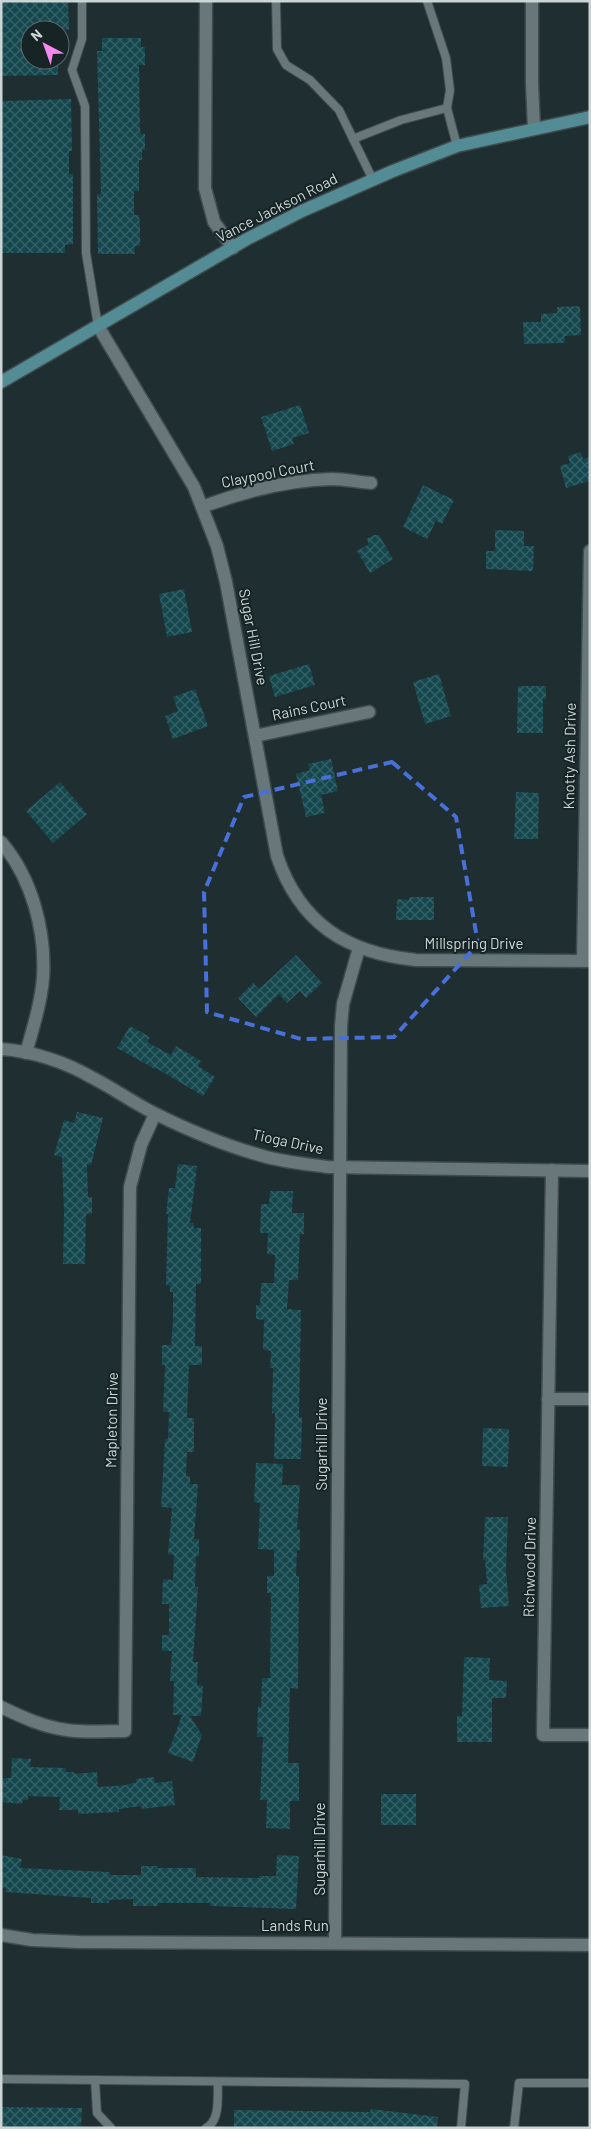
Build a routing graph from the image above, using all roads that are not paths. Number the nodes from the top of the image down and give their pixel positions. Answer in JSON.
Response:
{"nodes":[{"id":1,"x":82,"y":1,"type":"edge"},
{"id":2,"x":206,"y":1,"type":"edge"},
{"id":3,"x":276,"y":1,"type":"edge"},
{"id":4,"x":427,"y":1,"type":"edge"},
{"id":5,"x":532,"y":1,"type":"edge"},
{"id":6,"x":447,"y":108,"type":"junction"},
{"id":7,"x":590,"y":117,"type":"edge"},
{"id":8,"x":534,"y":128,"type":"junction"},
{"id":9,"x":353,"y":138,"type":"junction"},
{"id":10,"x":457,"y":146,"type":"junction"},
{"id":11,"x":372,"y":180,"type":"junction"},
{"id":12,"x":233,"y":248,"type":"junction"},
{"id":13,"x":98,"y":326,"type":"junction"},
{"id":14,"x":2,"y":379,"type":"edge"},
{"id":15,"x":371,"y":483,"type":"dead end"},
{"id":16,"x":202,"y":507,"type":"junction"},
{"id":17,"x":590,"y":551,"type":"edge"},
{"id":18,"x":369,"y":712,"type":"dead end"},
{"id":19,"x":255,"y":736,"type":"junction"},
{"id":20,"x":1,"y":842,"type":"edge"},
{"id":21,"x":359,"y":948,"type":"junction"},
{"id":22,"x":586,"y":961,"type":"edge"},
{"id":23,"x":1,"y":1049,"type":"edge"},
{"id":24,"x":26,"y":1053,"type":"junction"},
{"id":25,"x":155,"y":1114,"type":"junction"},
{"id":26,"x":340,"y":1167,"type":"junction"},
{"id":27,"x":552,"y":1170,"type":"junction"},
{"id":28,"x":590,"y":1171,"type":"edge"},
{"id":29,"x":548,"y":1399,"type":"junction"},
{"id":30,"x":590,"y":1399,"type":"edge"},
{"id":31,"x":1,"y":1707,"type":"edge"},
{"id":32,"x":590,"y":1735,"type":"edge"},
{"id":33,"x":1,"y":1935,"type":"edge"},
{"id":34,"x":335,"y":1942,"type":"junction"},
{"id":35,"x":590,"y":1945,"type":"edge"},
{"id":36,"x":1,"y":2079,"type":"edge"},
{"id":37,"x":95,"y":2080,"type":"junction"},
{"id":38,"x":218,"y":2082,"type":"junction"},
{"id":39,"x":590,"y":2083,"type":"edge"},
{"id":40,"x":111,"y":2128,"type":"edge"},
{"id":41,"x":206,"y":2128,"type":"edge"},
{"id":42,"x":461,"y":2128,"type":"edge"},
{"id":43,"x":514,"y":2128,"type":"edge"}],
"edges":[{"from":1,"to":13,"type":"lane"},
{"from":2,"to":12,"type":"street"},
{"from":3,"to":9,"type":"lane"},
{"from":4,"to":6,"type":"lane"},
{"from":5,"to":8,"type":"street"},
{"from":6,"to":9,"type":"lane"},
{"from":6,"to":10,"type":"lane"},
{"from":7,"to":8,"type":"main road","name":"Vance Jackson Road"},
{"from":8,"to":10,"type":"main road","name":"Vance Jackson Road"},
{"from":9,"to":11,"type":"lane"},
{"from":10,"to":11,"type":"main road","name":"Vance Jackson Road"},
{"from":11,"to":12,"type":"main road","name":"Vance Jackson Road"},
{"from":12,"to":13,"type":"main road","name":"Vance Jackson Road"},
{"from":13,"to":14,"type":"main road","name":"Vance Jackson Road"},
{"from":13,"to":16,"type":"street","name":"Sugar Hill Drive"},
{"from":15,"to":16,"type":"street","name":"Claypool Court"},
{"from":16,"to":19,"type":"street","name":"Sugar Hill Drive"},
{"from":17,"to":22,"type":"street","name":"Knotty Ash Drive"},
{"from":18,"to":19,"type":"street","name":"Rains Court"},
{"from":19,"to":21,"type":"street","name":"Sugar Hill Drive"},
{"from":20,"to":24,"type":"street"},
{"from":21,"to":22,"type":"street","name":"Millspring Drive"},
{"from":21,"to":26,"type":"street","name":"Sugarhill Drive"},
{"from":23,"to":24,"type":"street","name":"Tioga Drive"},
{"from":24,"to":25,"type":"street","name":"Tioga Drive"},
{"from":25,"to":26,"type":"street","name":"Tioga Drive"},
{"from":25,"to":31,"type":"street","name":"Mapleton Drive"},
{"from":26,"to":27,"type":"street","name":"Tioga Drive"},
{"from":26,"to":34,"type":"street","name":"Sugarhill Drive"},
{"from":27,"to":28,"type":"street","name":"Tioga Drive"},
{"from":27,"to":29,"type":"street","name":"Richwood Drive"},
{"from":29,"to":30,"type":"street"},
{"from":29,"to":32,"type":"street","name":"Richwood Drive"},
{"from":33,"to":34,"type":"street","name":"Lands Run"},
{"from":34,"to":35,"type":"street","name":"Lands Run"},
{"from":36,"to":37,"type":"lane"},
{"from":37,"to":38,"type":"lane"},
{"from":37,"to":40,"type":"lane"},
{"from":38,"to":41,"type":"lane"},
{"from":38,"to":42,"type":"lane"},
{"from":39,"to":43,"type":"lane"}]}
